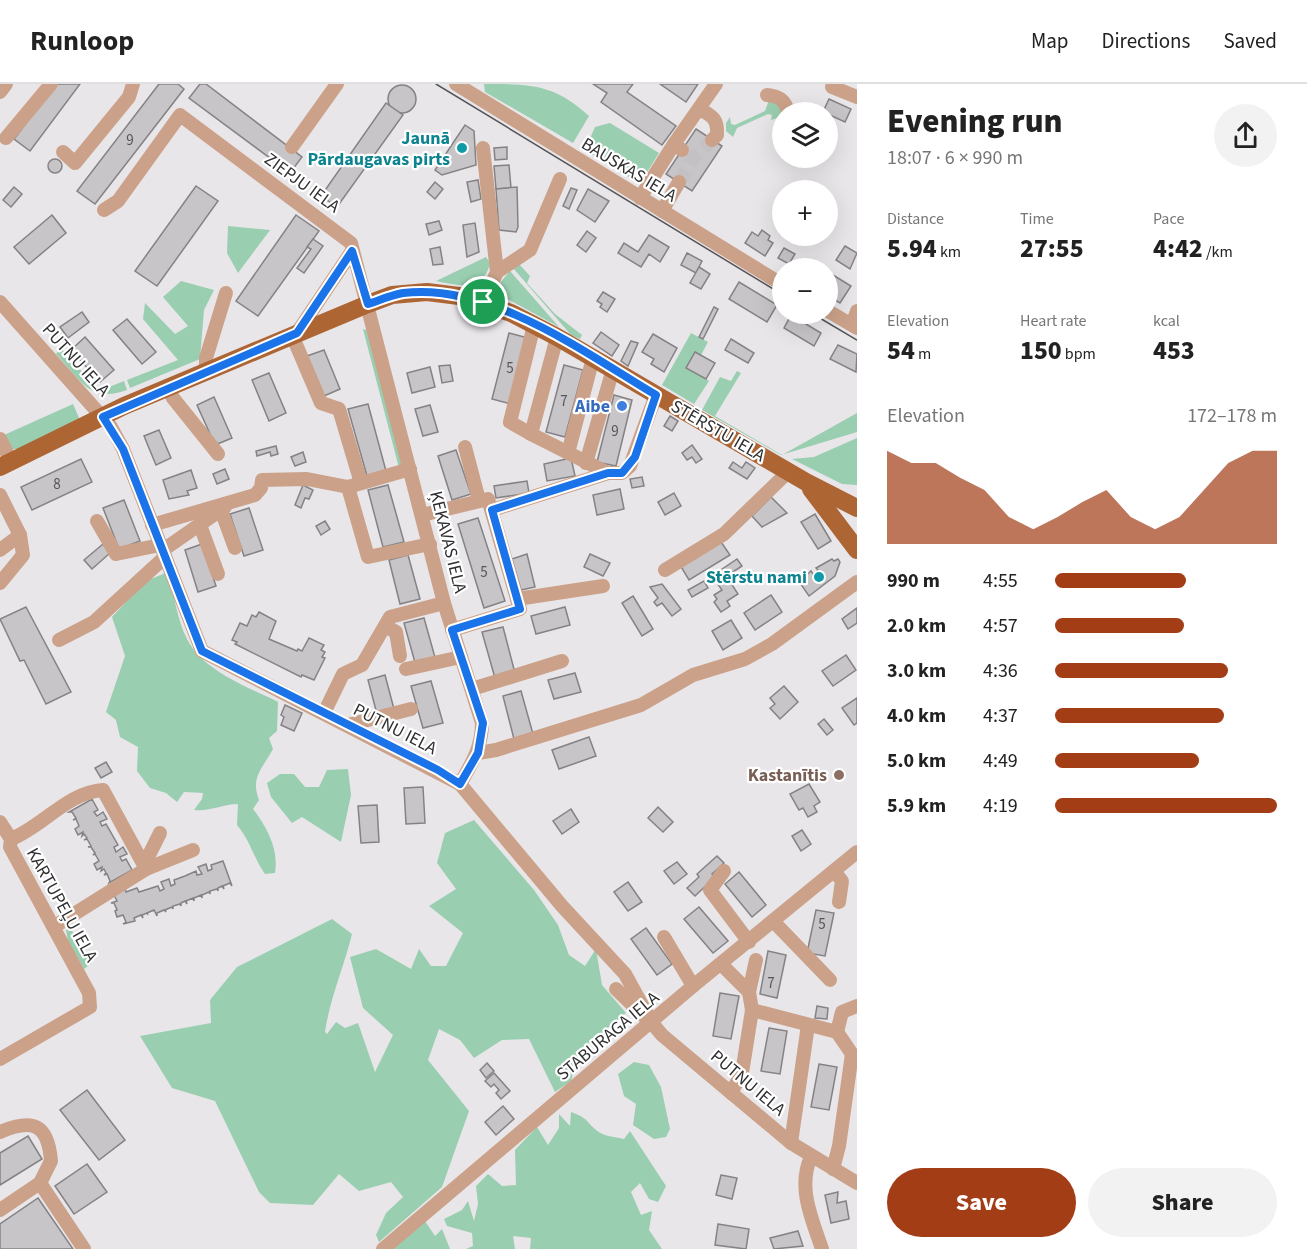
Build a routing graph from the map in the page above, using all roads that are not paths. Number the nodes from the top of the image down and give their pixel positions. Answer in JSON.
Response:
{"nodes":[{"id":1,"x":6,"y":84,"type":"edge"},
{"id":2,"x":51,"y":84,"type":"edge"},
{"id":3,"x":133,"y":84,"type":"edge"},
{"id":4,"x":337,"y":84,"type":"edge"},
{"id":5,"x":716,"y":84,"type":"edge"},
{"id":6,"x":458,"y":85,"type":"edge"},
{"id":7,"x":832,"y":87,"type":"dead end"},
{"id":8,"x":0,"y":92,"type":"edge"},
{"id":9,"x":767,"y":95,"type":"dead end"},
{"id":10,"x":857,"y":97,"type":"edge"},
{"id":11,"x":784,"y":102,"type":"edge"},
{"id":12,"x":701,"y":110,"type":"junction"},
{"id":13,"x":6,"y":138,"type":"dead end"},
{"id":14,"x":712,"y":140,"type":"dead end"},
{"id":15,"x":292,"y":147,"type":"dead end"},
{"id":16,"x":483,"y":148,"type":"dead end"},
{"id":17,"x":63,"y":152,"type":"dead end"},
{"id":18,"x":560,"y":178,"type":"dead end"},
{"id":19,"x":679,"y":182,"type":"tunnel mouth"},
{"id":20,"x":640,"y":198,"type":"junction"},
{"id":21,"x":104,"y":210,"type":"dead end"},
{"id":22,"x":662,"y":211,"type":"junction"},
{"id":23,"x":352,"y":251,"type":"junction"},
{"id":24,"x":497,"y":272,"type":"junction"},
{"id":25,"x":772,"y":278,"type":"edge"},
{"id":26,"x":226,"y":293,"type":"dead end"},
{"id":27,"x":0,"y":302,"type":"edge"},
{"id":28,"x":483,"y":302,"type":"junction"},
{"id":29,"x":368,"y":304,"type":"junction"},
{"id":30,"x":857,"y":311,"type":"edge"},
{"id":31,"x":838,"y":317,"type":"edge"},
{"id":32,"x":534,"y":325,"type":"junction"},
{"id":33,"x":854,"y":327,"type":"edge"},
{"id":34,"x":295,"y":334,"type":"junction"},
{"id":35,"x":557,"y":337,"type":"junction"},
{"id":36,"x":593,"y":358,"type":"junction"},
{"id":37,"x":613,"y":369,"type":"junction"},
{"id":38,"x":206,"y":372,"type":"junction"},
{"id":39,"x":168,"y":388,"type":"junction"},
{"id":40,"x":656,"y":395,"type":"junction"},
{"id":41,"x":103,"y":417,"type":"junction"},
{"id":42,"x":531,"y":434,"type":"junction"},
{"id":43,"x":0,"y":439,"type":"edge"},
{"id":44,"x":465,"y":447,"type":"dead end"},
{"id":45,"x":568,"y":453,"type":"junction"},
{"id":46,"x":219,"y":454,"type":"dead end"},
{"id":47,"x":6,"y":464,"type":"edge"},
{"id":48,"x":586,"y":464,"type":"junction"},
{"id":49,"x":410,"y":470,"type":"junction"},
{"id":50,"x":788,"y":472,"type":"junction"},
{"id":51,"x":608,"y":473,"type":"junction"},
{"id":52,"x":806,"y":482,"type":"junction"},
{"id":53,"x":355,"y":485,"type":"junction"},
{"id":54,"x":0,"y":495,"type":"edge"},
{"id":55,"x":479,"y":500,"type":"junction"},
{"id":56,"x":246,"y":501,"type":"dead end"},
{"id":57,"x":857,"y":508,"type":"edge"},
{"id":58,"x":221,"y":510,"type":"junction"},
{"id":59,"x":492,"y":510,"type":"junction"},
{"id":60,"x":422,"y":515,"type":"junction"},
{"id":61,"x":97,"y":521,"type":"dead end"},
{"id":62,"x":152,"y":525,"type":"junction"},
{"id":63,"x":200,"y":525,"type":"junction"},
{"id":64,"x":20,"y":535,"type":"junction"},
{"id":65,"x":430,"y":544,"type":"junction"},
{"id":66,"x":234,"y":548,"type":"dead end"},
{"id":67,"x":0,"y":550,"type":"edge"},
{"id":68,"x":23,"y":550,"type":"junction"},
{"id":69,"x":857,"y":550,"type":"edge"},
{"id":70,"x":163,"y":551,"type":"junction"},
{"id":71,"x":0,"y":570,"type":"edge"},
{"id":72,"x":665,"y":570,"type":"dead end"},
{"id":73,"x":218,"y":574,"type":"dead end"},
{"id":74,"x":857,"y":582,"type":"edge"},
{"id":75,"x":0,"y":583,"type":"edge"},
{"id":76,"x":603,"y":586,"type":"dead end"},
{"id":77,"x":517,"y":599,"type":"junction"},
{"id":78,"x":444,"y":603,"type":"junction"},
{"id":79,"x":385,"y":626,"type":"junction"},
{"id":80,"x":452,"y":630,"type":"junction"},
{"id":81,"x":58,"y":640,"type":"dead end"},
{"id":82,"x":400,"y":656,"type":"dead end"},
{"id":83,"x":461,"y":657,"type":"junction"},
{"id":84,"x":562,"y":661,"type":"dead end"},
{"id":85,"x":406,"y":669,"type":"dead end"},
{"id":86,"x":472,"y":689,"type":"junction"},
{"id":87,"x":411,"y":709,"type":"dead end"},
{"id":88,"x":324,"y":713,"type":"junction"},
{"id":89,"x":348,"y":725,"type":"junction"},
{"id":90,"x":478,"y":753,"type":"junction"},
{"id":91,"x":460,"y":784,"type":"junction"},
{"id":92,"x":0,"y":822,"type":"edge"},
{"id":93,"x":160,"y":833,"type":"dead end"},
{"id":94,"x":7,"y":846,"type":"edge"},
{"id":95,"x":193,"y":850,"type":"dead end"},
{"id":96,"x":857,"y":852,"type":"edge"},
{"id":97,"x":145,"y":867,"type":"junction"},
{"id":98,"x":724,"y":871,"type":"dead end"},
{"id":99,"x":834,"y":871,"type":"junction"},
{"id":100,"x":839,"y":902,"type":"dead end"},
{"id":101,"x":773,"y":921,"type":"junction"},
{"id":102,"x":55,"y":926,"type":"junction"},
{"id":103,"x":664,"y":937,"type":"dead end"},
{"id":104,"x":748,"y":942,"type":"junction"},
{"id":105,"x":756,"y":960,"type":"dead end"},
{"id":106,"x":721,"y":964,"type":"junction"},
{"id":107,"x":830,"y":980,"type":"dead end"},
{"id":108,"x":693,"y":986,"type":"junction"},
{"id":109,"x":616,"y":989,"type":"dead end"},
{"id":110,"x":749,"y":992,"type":"junction"},
{"id":111,"x":857,"y":1006,"type":"edge"},
{"id":112,"x":752,"y":1010,"type":"junction"},
{"id":113,"x":652,"y":1023,"type":"junction"},
{"id":114,"x":808,"y":1025,"type":"junction"},
{"id":115,"x":837,"y":1032,"type":"junction"},
{"id":116,"x":0,"y":1059,"type":"edge"},
{"id":117,"x":731,"y":1093,"type":"junction"},
{"id":118,"x":0,"y":1132,"type":"edge"},
{"id":119,"x":791,"y":1143,"type":"junction"},
{"id":120,"x":811,"y":1157,"type":"junction"},
{"id":121,"x":833,"y":1170,"type":"junction"},
{"id":122,"x":40,"y":1183,"type":"junction"},
{"id":123,"x":857,"y":1183,"type":"edge"},
{"id":124,"x":0,"y":1210,"type":"edge"},
{"id":125,"x":84,"y":1249,"type":"edge"},
{"id":126,"x":383,"y":1249,"type":"edge"},
{"id":127,"x":822,"y":1249,"type":"edge"}],
"edges":[{"from":1,"to":8,"type":"street"},
{"from":2,"to":13,"type":"street"},
{"from":3,"to":17,"type":"street"},
{"from":4,"to":15,"type":"street"},
{"from":5,"to":12,"type":"street"},
{"from":6,"to":20,"type":"street","name":"BAUSKAS IELA"},
{"from":7,"to":10,"type":"street"},
{"from":9,"to":11,"type":"street"},
{"from":12,"to":14,"type":"street"},
{"from":12,"to":20,"type":"street"},
{"from":16,"to":24,"type":"street"},
{"from":18,"to":24,"type":"street"},
{"from":19,"to":22,"type":"street"},
{"from":20,"to":22,"type":"street","name":"BAUSKAS IELA"},
{"from":21,"to":23,"type":"street","name":"ZIEPJU IELA"},
{"from":22,"to":25,"type":"street","name":"BAUSKAS IELA"},
{"from":23,"to":29,"type":"street","name":"ZIEPJU IELA"},
{"from":23,"to":34,"type":"street"},
{"from":24,"to":28,"type":"street"},
{"from":26,"to":38,"type":"street"},
{"from":27,"to":41,"type":"street","name":"PUTNU IELA"},
{"from":28,"to":29,"type":"main road","name":"STĒRSTU IELA"},
{"from":28,"to":32,"type":"main road","name":"STĒRSTU IELA"},
{"from":29,"to":34,"type":"main road","name":"STĒRSTU IELA"},
{"from":29,"to":49,"type":"street","name":"ĶEKAVAS IELA"},
{"from":30,"to":33,"type":"street"},
{"from":31,"to":33,"type":"street"},
{"from":32,"to":35,"type":"main road","name":"STĒRSTU IELA"},
{"from":32,"to":42,"type":"street"},
{"from":34,"to":38,"type":"main road","name":"STĒRSTU IELA"},
{"from":34,"to":53,"type":"street"},
{"from":35,"to":36,"type":"main road","name":"STĒRSTU IELA"},
{"from":35,"to":42,"type":"street"},
{"from":36,"to":37,"type":"main road","name":"STĒRSTU IELA"},
{"from":36,"to":45,"type":"street"},
{"from":37,"to":40,"type":"main road","name":"STĒRSTU IELA"},
{"from":37,"to":48,"type":"street"},
{"from":38,"to":39,"type":"main road","name":"STĒRSTU IELA"},
{"from":39,"to":41,"type":"main road","name":"STĒRSTU IELA"},
{"from":39,"to":46,"type":"street"},
{"from":40,"to":50,"type":"main road","name":"STĒRSTU IELA"},
{"from":40,"to":51,"type":"street"},
{"from":41,"to":47,"type":"main road","name":"STĒRSTU IELA"},
{"from":41,"to":62,"type":"street","name":"PUTNU IELA"},
{"from":42,"to":45,"type":"street"},
{"from":43,"to":47,"type":"street"},
{"from":44,"to":55,"type":"street"},
{"from":45,"to":48,"type":"street"},
{"from":48,"to":51,"type":"street"},
{"from":49,"to":53,"type":"street"},
{"from":49,"to":60,"type":"street","name":"ĶEKAVAS IELA"},
{"from":50,"to":52,"type":"main road","name":"STĒRSTU IELA"},
{"from":50,"to":72,"type":"street"},
{"from":51,"to":59,"type":"street"},
{"from":52,"to":57,"type":"main road","name":"STĒRSTU IELA"},
{"from":52,"to":69,"type":"main road","name":"STĒRSTU IELA"},
{"from":53,"to":62,"type":"street"},
{"from":53,"to":65,"type":"street"},
{"from":54,"to":64,"type":"street"},
{"from":55,"to":59,"type":"street"},
{"from":55,"to":60,"type":"street"},
{"from":56,"to":58,"type":"street"},
{"from":58,"to":63,"type":"street"},
{"from":58,"to":66,"type":"street"},
{"from":59,"to":77,"type":"street"},
{"from":60,"to":65,"type":"street","name":"ĶEKAVAS IELA"},
{"from":61,"to":70,"type":"street"},
{"from":62,"to":70,"type":"street","name":"PUTNU IELA"},
{"from":63,"to":70,"type":"street"},
{"from":63,"to":73,"type":"street"},
{"from":64,"to":67,"type":"street"},
{"from":64,"to":68,"type":"street"},
{"from":65,"to":78,"type":"street","name":"ĶEKAVAS IELA"},
{"from":68,"to":71,"type":"street"},
{"from":68,"to":75,"type":"street"},
{"from":70,"to":81,"type":"street"},
{"from":70,"to":88,"type":"street","name":"PUTNU IELA"},
{"from":74,"to":90,"type":"street"},
{"from":76,"to":77,"type":"street"},
{"from":77,"to":80,"type":"street"},
{"from":78,"to":79,"type":"street"},
{"from":78,"to":80,"type":"street","name":"ĶEKAVAS IELA"},
{"from":79,"to":82,"type":"street"},
{"from":79,"to":88,"type":"street"},
{"from":80,"to":83,"type":"street","name":"ĶEKAVAS IELA"},
{"from":83,"to":85,"type":"street"},
{"from":83,"to":86,"type":"street","name":"ĶEKAVAS IELA"},
{"from":84,"to":86,"type":"street"},
{"from":86,"to":90,"type":"street","name":"ĶEKAVAS IELA"},
{"from":87,"to":89,"type":"street"},
{"from":88,"to":89,"type":"street","name":"PUTNU IELA"},
{"from":89,"to":91,"type":"street","name":"PUTNU IELA"},
{"from":90,"to":91,"type":"street","name":"ĶEKAVAS IELA"},
{"from":91,"to":113,"type":"street","name":"PUTNU IELA"},
{"from":92,"to":94,"type":"street","name":"KARTUPEĻU IELA"},
{"from":93,"to":97,"type":"street"},
{"from":94,"to":97,"type":"street"},
{"from":94,"to":102,"type":"street","name":"KARTUPEĻU IELA"},
{"from":95,"to":97,"type":"street"},
{"from":96,"to":99,"type":"street","name":"STABURAGA IELA"},
{"from":97,"to":102,"type":"street"},
{"from":98,"to":104,"type":"street"},
{"from":99,"to":100,"type":"street"},
{"from":99,"to":101,"type":"street","name":"STABURAGA IELA"},
{"from":101,"to":104,"type":"street","name":"STABURAGA IELA"},
{"from":101,"to":107,"type":"street"},
{"from":102,"to":116,"type":"street","name":"KARTUPEĻU IELA"},
{"from":103,"to":108,"type":"street"},
{"from":104,"to":106,"type":"street","name":"STABURAGA IELA"},
{"from":105,"to":110,"type":"street"},
{"from":106,"to":108,"type":"street","name":"STABURAGA IELA"},
{"from":106,"to":110,"type":"street"},
{"from":108,"to":113,"type":"street","name":"STABURAGA IELA"},
{"from":109,"to":113,"type":"street"},
{"from":110,"to":112,"type":"street"},
{"from":111,"to":115,"type":"street"},
{"from":112,"to":114,"type":"street"},
{"from":112,"to":117,"type":"street"},
{"from":113,"to":117,"type":"street","name":"PUTNU IELA"},
{"from":113,"to":126,"type":"street","name":"STABURAGA IELA"},
{"from":114,"to":115,"type":"street"},
{"from":114,"to":119,"type":"street"},
{"from":115,"to":121,"type":"street"},
{"from":117,"to":119,"type":"street","name":"PUTNU IELA"},
{"from":118,"to":122,"type":"street"},
{"from":119,"to":120,"type":"street","name":"PUTNU IELA"},
{"from":120,"to":121,"type":"street","name":"PUTNU IELA"},
{"from":120,"to":127,"type":"street"},
{"from":121,"to":123,"type":"street","name":"PUTNU IELA"},
{"from":122,"to":124,"type":"street"},
{"from":122,"to":125,"type":"street"}]}
